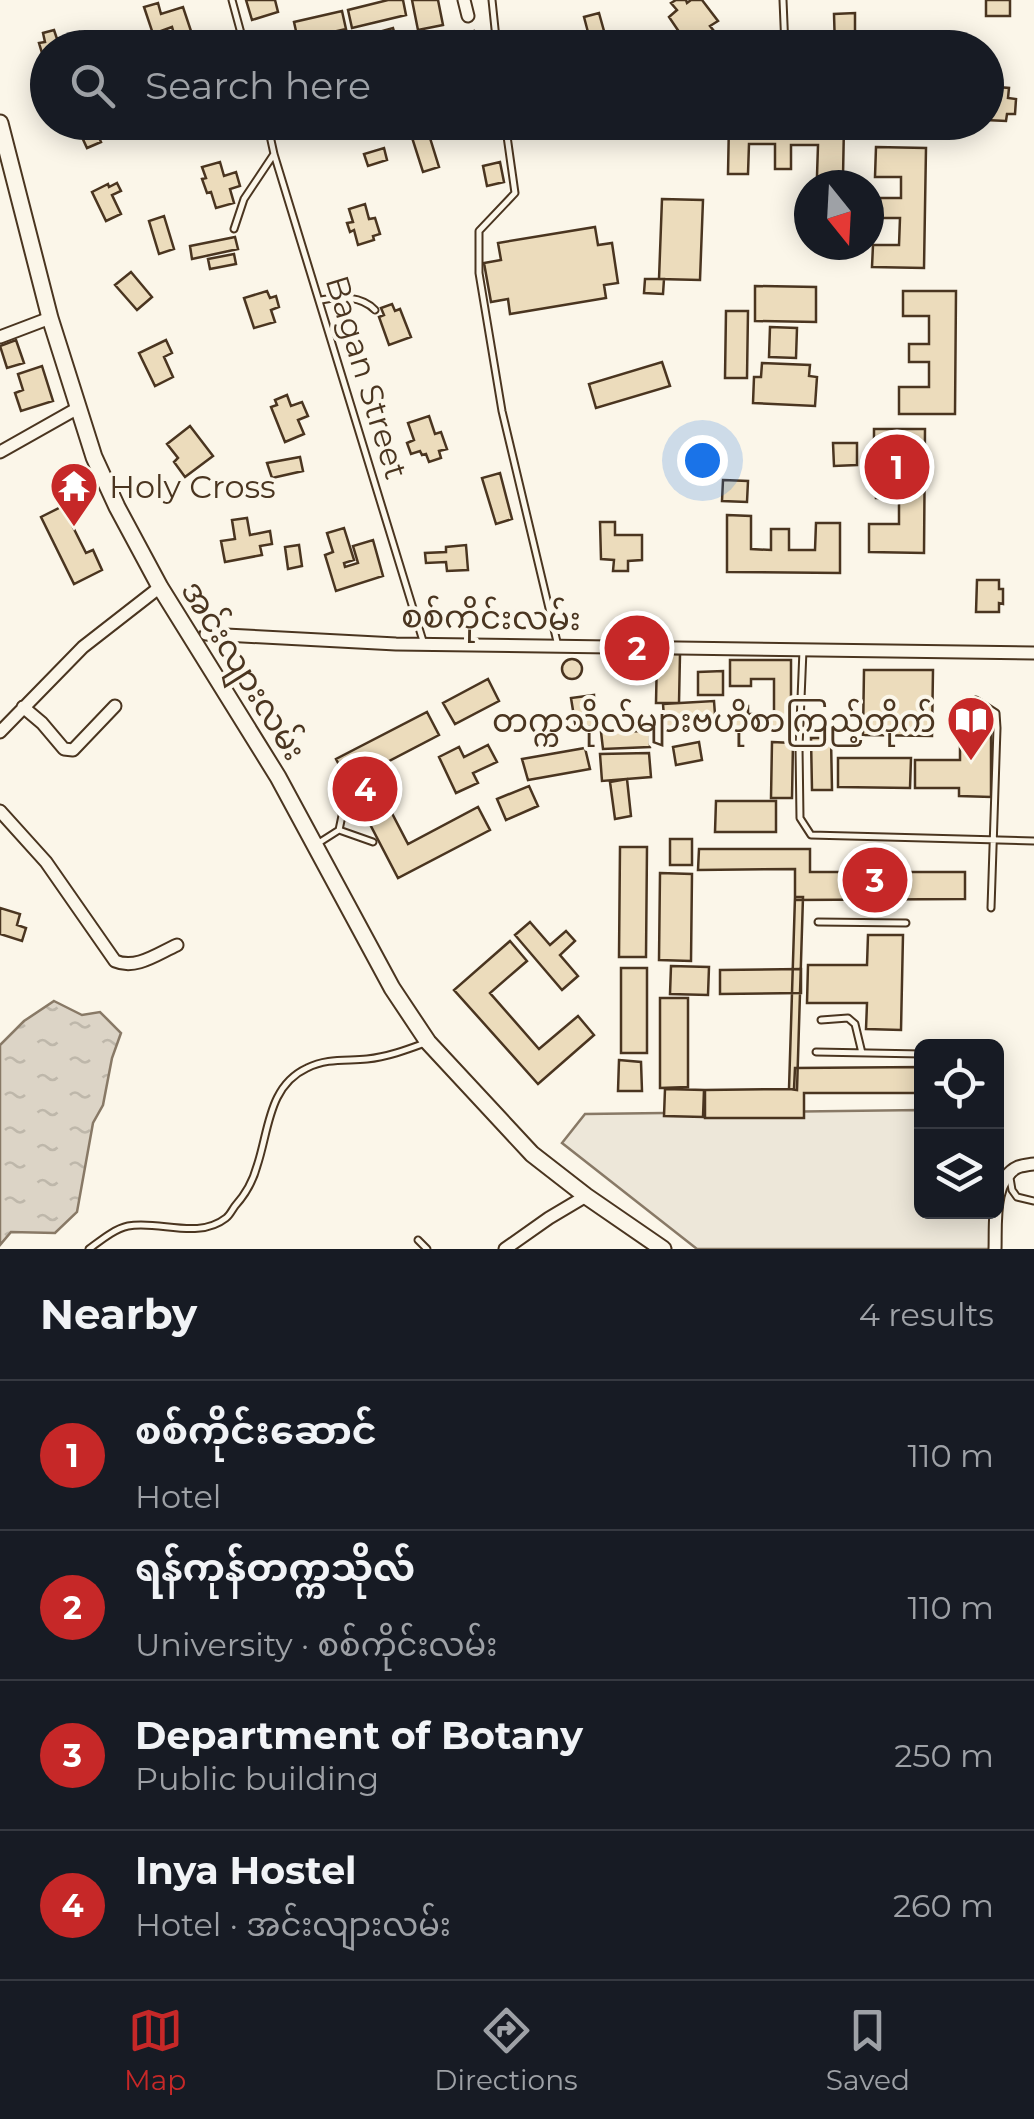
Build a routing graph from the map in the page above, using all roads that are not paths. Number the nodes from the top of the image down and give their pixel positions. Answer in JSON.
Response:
{"nodes":[{"id":1,"x":232,"y":0,"type":"edge"},
{"id":2,"x":464,"y":0,"type":"edge"},
{"id":3,"x":492,"y":0,"type":"edge"},
{"id":4,"x":784,"y":0,"type":"edge"},
{"id":5,"x":468,"y":16,"type":"dead end"},
{"id":6,"x":240,"y":30,"type":"edge"},
{"id":7,"x":495,"y":30,"type":"edge"},
{"id":8,"x":785,"y":30,"type":"edge"},
{"id":9,"x":0,"y":122,"type":"edge"},
{"id":10,"x":271,"y":140,"type":"edge"},
{"id":11,"x":508,"y":140,"type":"edge"},
{"id":12,"x":274,"y":154,"type":"junction"},
{"id":13,"x":6,"y":180,"type":"edge"},
{"id":14,"x":234,"y":229,"type":"dead end"},
{"id":15,"x":321,"y":300,"type":"junction"},
{"id":16,"x":375,"y":310,"type":"dead end"},
{"id":17,"x":50,"y":318,"type":"junction"},
{"id":18,"x":0,"y":337,"type":"edge"},
{"id":19,"x":78,"y":408,"type":"junction"},
{"id":20,"x":0,"y":452,"type":"edge"},
{"id":21,"x":160,"y":587,"type":"junction"},
{"id":22,"x":188,"y":633,"type":"junction"},
{"id":23,"x":206,"y":634,"type":"joint"},
{"id":24,"x":424,"y":644,"type":"junction"},
{"id":25,"x":558,"y":646,"type":"junction"},
{"id":26,"x":803,"y":650,"type":"junction"},
{"id":27,"x":1034,"y":653,"type":"edge"},
{"id":28,"x":976,"y":700,"type":"dead end"},
{"id":29,"x":115,"y":706,"type":"dead end"},
{"id":30,"x":23,"y":707,"type":"junction"},
{"id":31,"x":0,"y":732,"type":"edge"},
{"id":32,"x":350,"y":798,"type":"dead end"},
{"id":33,"x":0,"y":811,"type":"edge"},
{"id":34,"x":339,"y":830,"type":"junction"},
{"id":35,"x":993,"y":840,"type":"junction"},
{"id":36,"x":372,"y":842,"type":"dead end"},
{"id":37,"x":1034,"y":842,"type":"edge"},
{"id":38,"x":314,"y":846,"type":"junction"},
{"id":39,"x":991,"y":908,"type":"dead end"},
{"id":40,"x":818,"y":922,"type":"dead end"},
{"id":41,"x":906,"y":922,"type":"dead end"},
{"id":42,"x":177,"y":944,"type":"dead end"},
{"id":43,"x":822,"y":1020,"type":"dead end"},
{"id":44,"x":428,"y":1042,"type":"junction"},
{"id":45,"x":816,"y":1052,"type":"dead end"},
{"id":46,"x":862,"y":1052,"type":"junction"},
{"id":47,"x":914,"y":1054,"type":"edge"},
{"id":48,"x":1034,"y":1164,"type":"edge"},
{"id":49,"x":1017,"y":1167,"type":"junction"},
{"id":50,"x":586,"y":1196,"type":"junction"},
{"id":51,"x":1034,"y":1201,"type":"edge"},
{"id":52,"x":418,"y":1240,"type":"dead end"},
{"id":53,"x":89,"y":1249,"type":"edge"},
{"id":54,"x":426,"y":1249,"type":"edge"},
{"id":55,"x":506,"y":1249,"type":"edge"},
{"id":56,"x":663,"y":1249,"type":"edge"},
{"id":57,"x":995,"y":1249,"type":"edge"}],
"edges":[{"from":1,"to":6,"type":"lane"},
{"from":2,"to":5,"type":"street"},
{"from":3,"to":7,"type":"lane"},
{"from":4,"to":8,"type":"lane"},
{"from":9,"to":13,"type":"main road","name":"အင်းလျားလမ်း"},
{"from":10,"to":12,"type":"lane","name":"Bagan Street"},
{"from":11,"to":25,"type":"lane"},
{"from":12,"to":14,"type":"lane"},
{"from":12,"to":15,"type":"lane","name":"Bagan Street"},
{"from":13,"to":17,"type":"main road","name":"အင်းလျားလမ်း"},
{"from":15,"to":16,"type":"lane"},
{"from":15,"to":24,"type":"lane","name":"Bagan Street"},
{"from":17,"to":18,"type":"street"},
{"from":17,"to":19,"type":"main road","name":"အင်းလျားလမ်း"},
{"from":19,"to":20,"type":"street"},
{"from":19,"to":21,"type":"main road","name":"အင်းလျားလမ်း"},
{"from":21,"to":22,"type":"main road","name":"အင်းလျားလမ်း"},
{"from":21,"to":30,"type":"street"},
{"from":22,"to":23,"type":"lane","name":"စစ်ကိုင်းလမ်း"},
{"from":22,"to":38,"type":"main road","name":"အင်းလျားလမ်း"},
{"from":23,"to":24,"type":"street","name":"စစ်ကိုင်းလမ်း"},
{"from":24,"to":25,"type":"street","name":"စစ်ကိုင်းလမ်း"},
{"from":25,"to":26,"type":"street","name":"စစ်ကိုင်းလမ်း"},
{"from":26,"to":27,"type":"street","name":"စစ်ကိုင်းလမ်း"},
{"from":26,"to":35,"type":"lane"},
{"from":28,"to":35,"type":"lane"},
{"from":29,"to":30,"type":"street"},
{"from":30,"to":31,"type":"street"},
{"from":32,"to":34,"type":"lane"},
{"from":33,"to":42,"type":"street"},
{"from":34,"to":36,"type":"lane"},
{"from":34,"to":38,"type":"lane"},
{"from":35,"to":37,"type":"lane"},
{"from":35,"to":39,"type":"lane"},
{"from":38,"to":44,"type":"main road","name":"အင်းလျားလမ်း"},
{"from":40,"to":41,"type":"lane"},
{"from":43,"to":46,"type":"lane"},
{"from":44,"to":50,"type":"main road","name":"အင်းလျားလမ်း"},
{"from":44,"to":53,"type":"lane"},
{"from":45,"to":46,"type":"lane"},
{"from":46,"to":47,"type":"lane"},
{"from":48,"to":49,"type":"street"},
{"from":49,"to":51,"type":"lane"},
{"from":49,"to":57,"type":"street"},
{"from":50,"to":55,"type":"street"},
{"from":50,"to":56,"type":"main road","name":"အင်းလျားလမ်း"},
{"from":52,"to":54,"type":"lane"}]}
